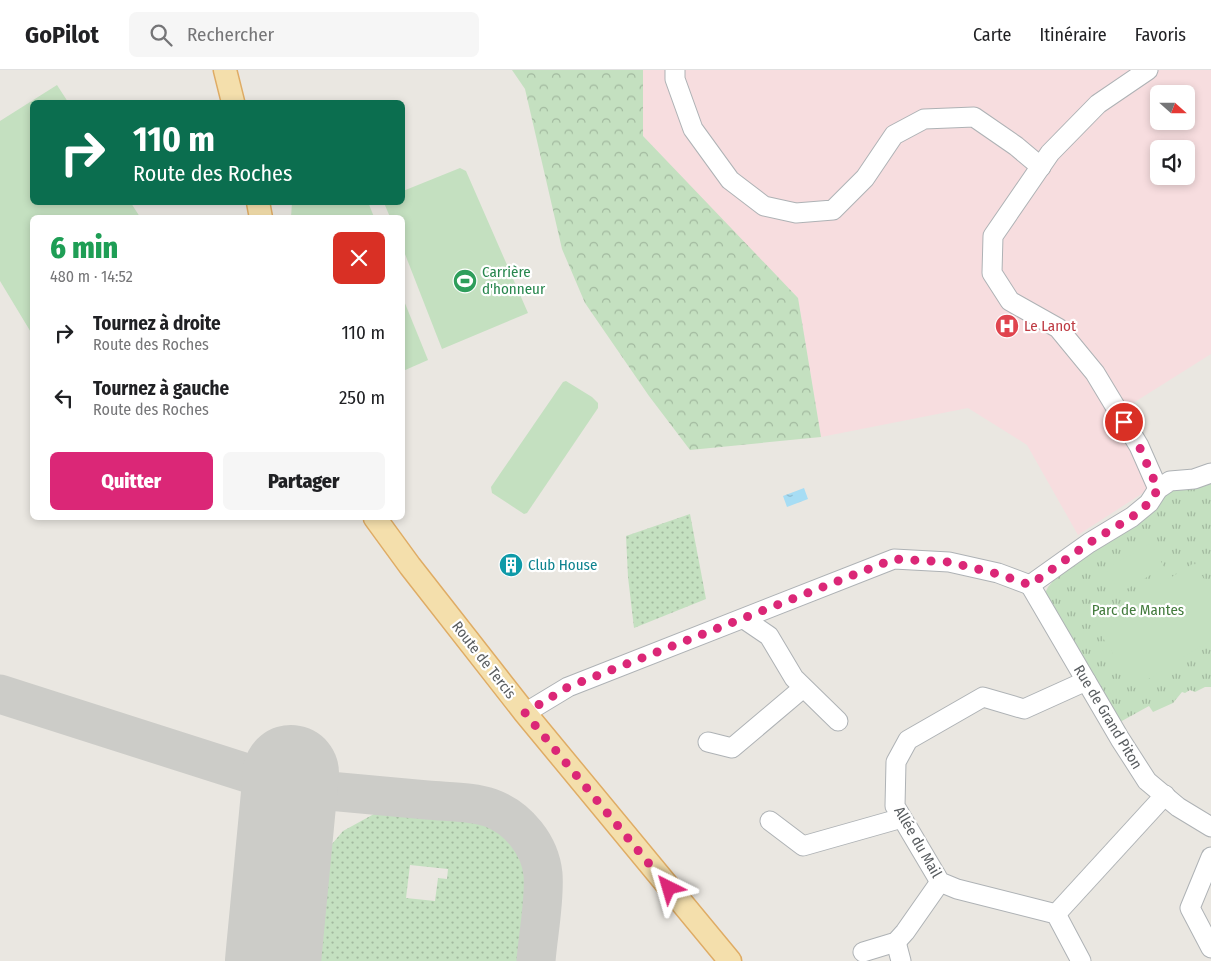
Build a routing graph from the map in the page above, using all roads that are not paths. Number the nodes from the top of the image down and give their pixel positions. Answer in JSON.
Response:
{"nodes":[{"id":1,"x":225,"y":70,"type":"edge"},
{"id":2,"x":675,"y":70,"type":"edge"},
{"id":3,"x":1148,"y":70,"type":"edge"},
{"id":4,"x":232,"y":100,"type":"edge"},
{"id":5,"x":1041,"y":167,"type":"junction"},
{"id":6,"x":1211,"y":472,"type":"edge"},
{"id":7,"x":1158,"y":489,"type":"junction"},
{"id":8,"x":376,"y":520,"type":"edge"},
{"id":9,"x":1030,"y":585,"type":"junction"},
{"id":10,"x":744,"y":618,"type":"junction"},
{"id":11,"x":1086,"y":681,"type":"junction"},
{"id":12,"x":803,"y":688,"type":"junction"},
{"id":13,"x":525,"y":713,"type":"junction"},
{"id":14,"x":838,"y":721,"type":"dead end"},
{"id":15,"x":708,"y":742,"type":"dead end"},
{"id":16,"x":1165,"y":795,"type":"junction"},
{"id":17,"x":902,"y":818,"type":"junction"},
{"id":18,"x":770,"y":821,"type":"dead end"},
{"id":19,"x":1211,"y":827,"type":"edge"},
{"id":20,"x":1211,"y":857,"type":"edge"},
{"id":21,"x":940,"y":882,"type":"junction"},
{"id":22,"x":1056,"y":914,"type":"junction"},
{"id":23,"x":896,"y":942,"type":"junction"},
{"id":24,"x":1211,"y":948,"type":"edge"},
{"id":25,"x":863,"y":952,"type":"dead end"},
{"id":26,"x":730,"y":961,"type":"edge"},
{"id":27,"x":901,"y":961,"type":"edge"},
{"id":28,"x":1081,"y":961,"type":"edge"}],
"edges":[{"from":1,"to":4,"type":"main road"},
{"from":2,"to":5,"type":"street"},
{"from":3,"to":5,"type":"street"},
{"from":5,"to":7,"type":"street"},
{"from":6,"to":7,"type":"street"},
{"from":7,"to":9,"type":"street"},
{"from":8,"to":13,"type":"main road","name":"Route de Tercis"},
{"from":9,"to":10,"type":"street"},
{"from":9,"to":11,"type":"street","name":"Rue de Grand Piton"},
{"from":10,"to":12,"type":"street"},
{"from":10,"to":13,"type":"street"},
{"from":11,"to":16,"type":"street","name":"Rue de Grand Piton"},
{"from":11,"to":17,"type":"street","name":"Allée du Mail"},
{"from":12,"to":14,"type":"street"},
{"from":12,"to":15,"type":"street"},
{"from":13,"to":26,"type":"main road","name":"Route de Tercis"},
{"from":16,"to":19,"type":"street","name":"Rue de Grand Piton"},
{"from":16,"to":22,"type":"street"},
{"from":17,"to":18,"type":"street"},
{"from":17,"to":21,"type":"street","name":"Allée du Mail"},
{"from":20,"to":24,"type":"street"},
{"from":21,"to":22,"type":"street","name":"Allée du Mail"},
{"from":21,"to":23,"type":"street"},
{"from":22,"to":28,"type":"street"},
{"from":23,"to":25,"type":"street"},
{"from":23,"to":27,"type":"street"}]}
